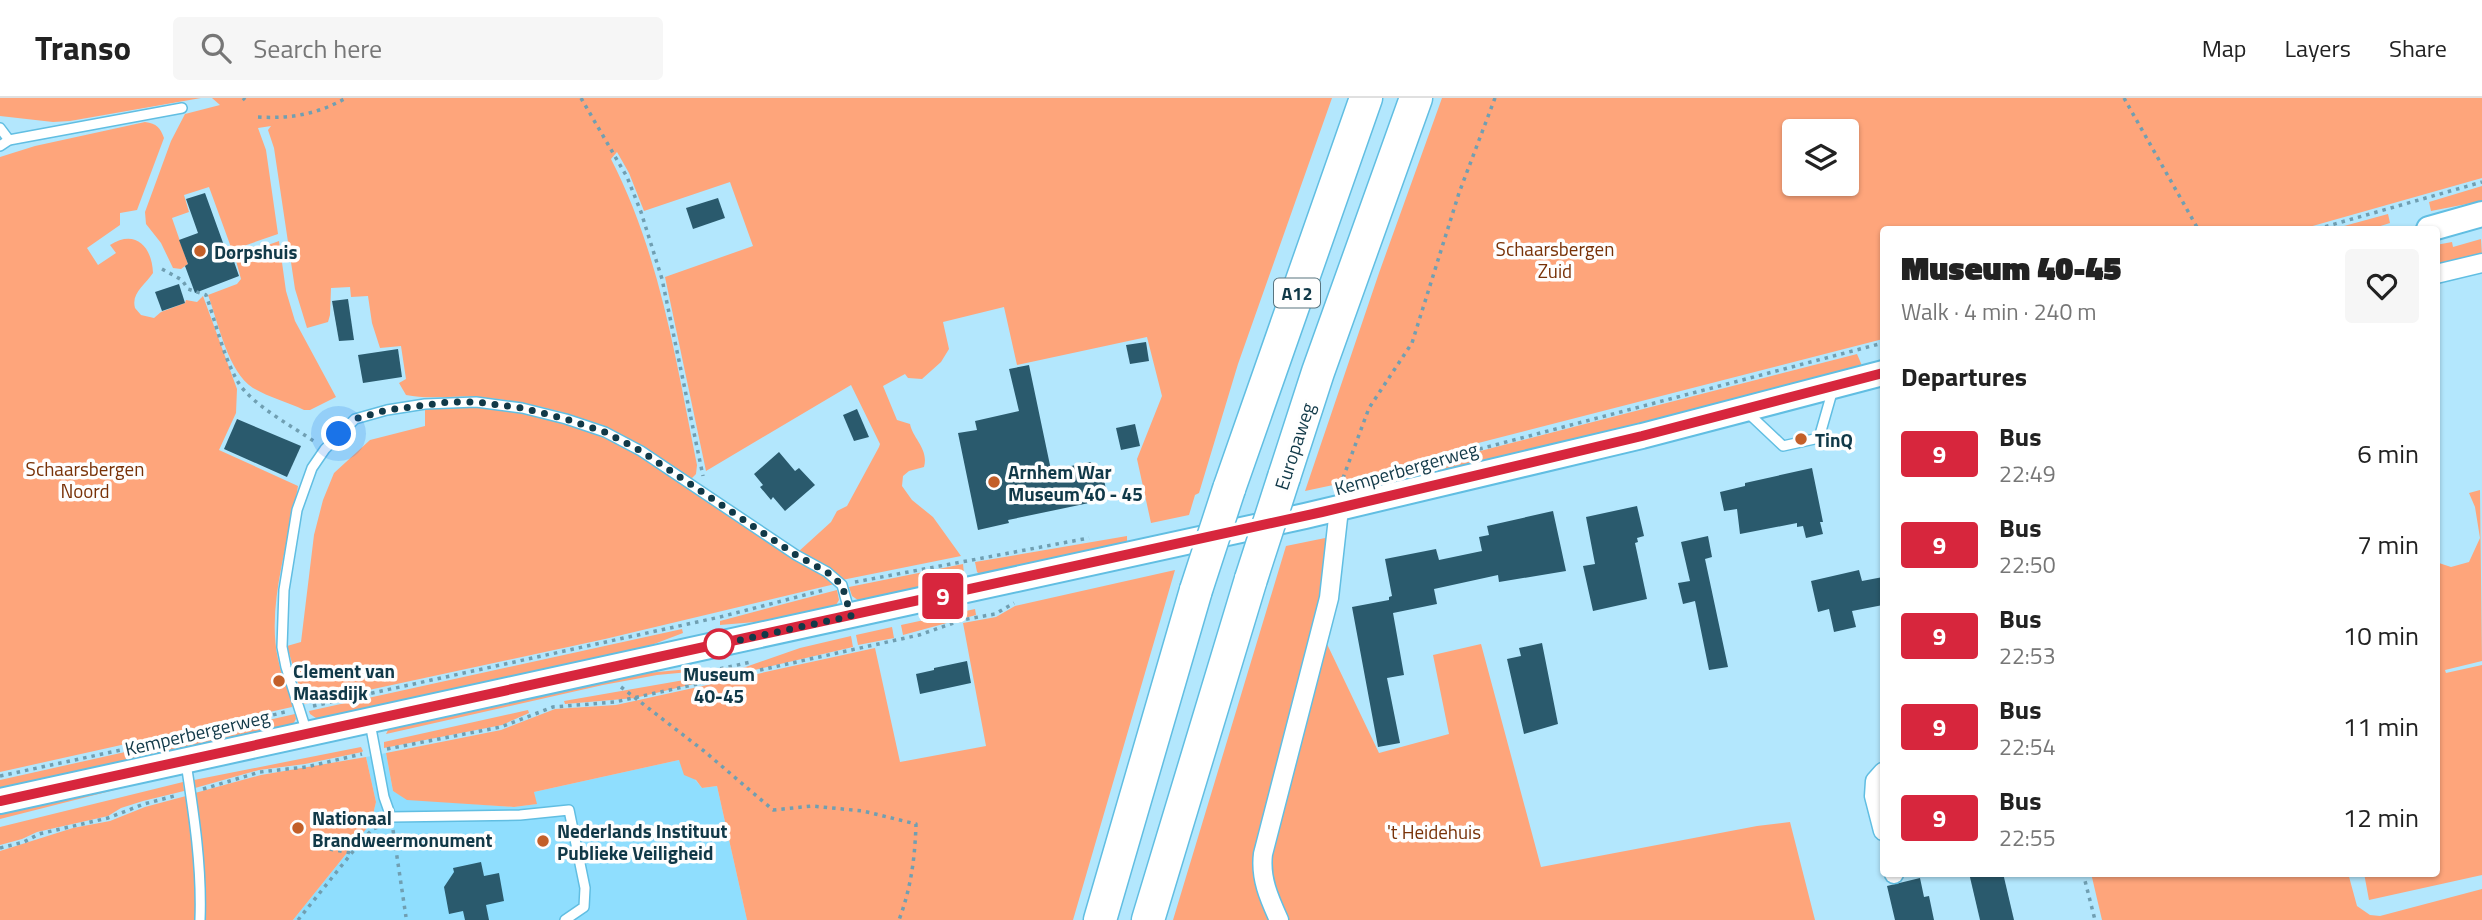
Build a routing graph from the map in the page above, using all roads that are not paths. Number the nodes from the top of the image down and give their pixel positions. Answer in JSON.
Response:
{"nodes":[{"id":1,"x":1366,"y":98,"type":"edge"},
{"id":2,"x":1416,"y":98,"type":"edge"},
{"id":3,"x":182,"y":108,"type":"dead end"},
{"id":4,"x":0,"y":128,"type":"edge"},
{"id":5,"x":4,"y":143,"type":"edge"},
{"id":6,"x":2482,"y":214,"type":"edge"},
{"id":7,"x":2440,"y":226,"type":"edge"},
{"id":8,"x":2482,"y":263,"type":"edge"},
{"id":9,"x":2440,"y":273,"type":"edge"},
{"id":10,"x":1880,"y":374,"type":"edge"},
{"id":11,"x":1834,"y":386,"type":"junction"},
{"id":12,"x":1744,"y":410,"type":"junction"},
{"id":13,"x":1339,"y":499,"type":"junction"},
{"id":14,"x":851,"y":616,"type":"junction"},
{"id":15,"x":370,"y":722,"type":"junction"},
{"id":16,"x":308,"y":735,"type":"junction"},
{"id":17,"x":186,"y":761,"type":"junction"},
{"id":18,"x":1880,"y":775,"type":"edge"},
{"id":19,"x":0,"y":801,"type":"edge"},
{"id":20,"x":1880,"y":819,"type":"edge"},
{"id":21,"x":200,"y":920,"type":"edge"},
{"id":22,"x":565,"y":920,"type":"edge"},
{"id":23,"x":1100,"y":920,"type":"edge"},
{"id":24,"x":1149,"y":920,"type":"edge"},
{"id":25,"x":1279,"y":920,"type":"edge"}],
"edges":[{"from":1,"to":23,"type":"highway","number":"A12","bridge":true},
{"from":2,"to":24,"type":"highway","name":"Europaweg","number":"A12","bridge":true},
{"from":3,"to":5,"type":"lane"},
{"from":4,"to":5,"type":"lane"},
{"from":6,"to":7,"type":"main road"},
{"from":8,"to":9,"type":"street"},
{"from":10,"to":11,"type":"main road","name":"Kemperbergerweg"},
{"from":11,"to":12,"type":"main road","name":"Kemperbergerweg"},
{"from":11,"to":12,"type":"lane"},
{"from":12,"to":13,"type":"main road","name":"Kemperbergerweg"},
{"from":13,"to":14,"type":"main road","name":"Kemperbergerweg"},
{"from":13,"to":25,"type":"street","name":"Kemperbergerweg"},
{"from":14,"to":15,"type":"main road","name":"Kemperbergerweg"},
{"from":14,"to":16,"type":"lane"},
{"from":15,"to":16,"type":"main road","name":"Kemperbergerweg"},
{"from":15,"to":22,"type":"lane"},
{"from":16,"to":17,"type":"main road","name":"Kemperbergerweg"},
{"from":17,"to":19,"type":"main road","name":"Kemperbergerweg"},
{"from":17,"to":21,"type":"lane"},
{"from":18,"to":20,"type":"street"}]}
